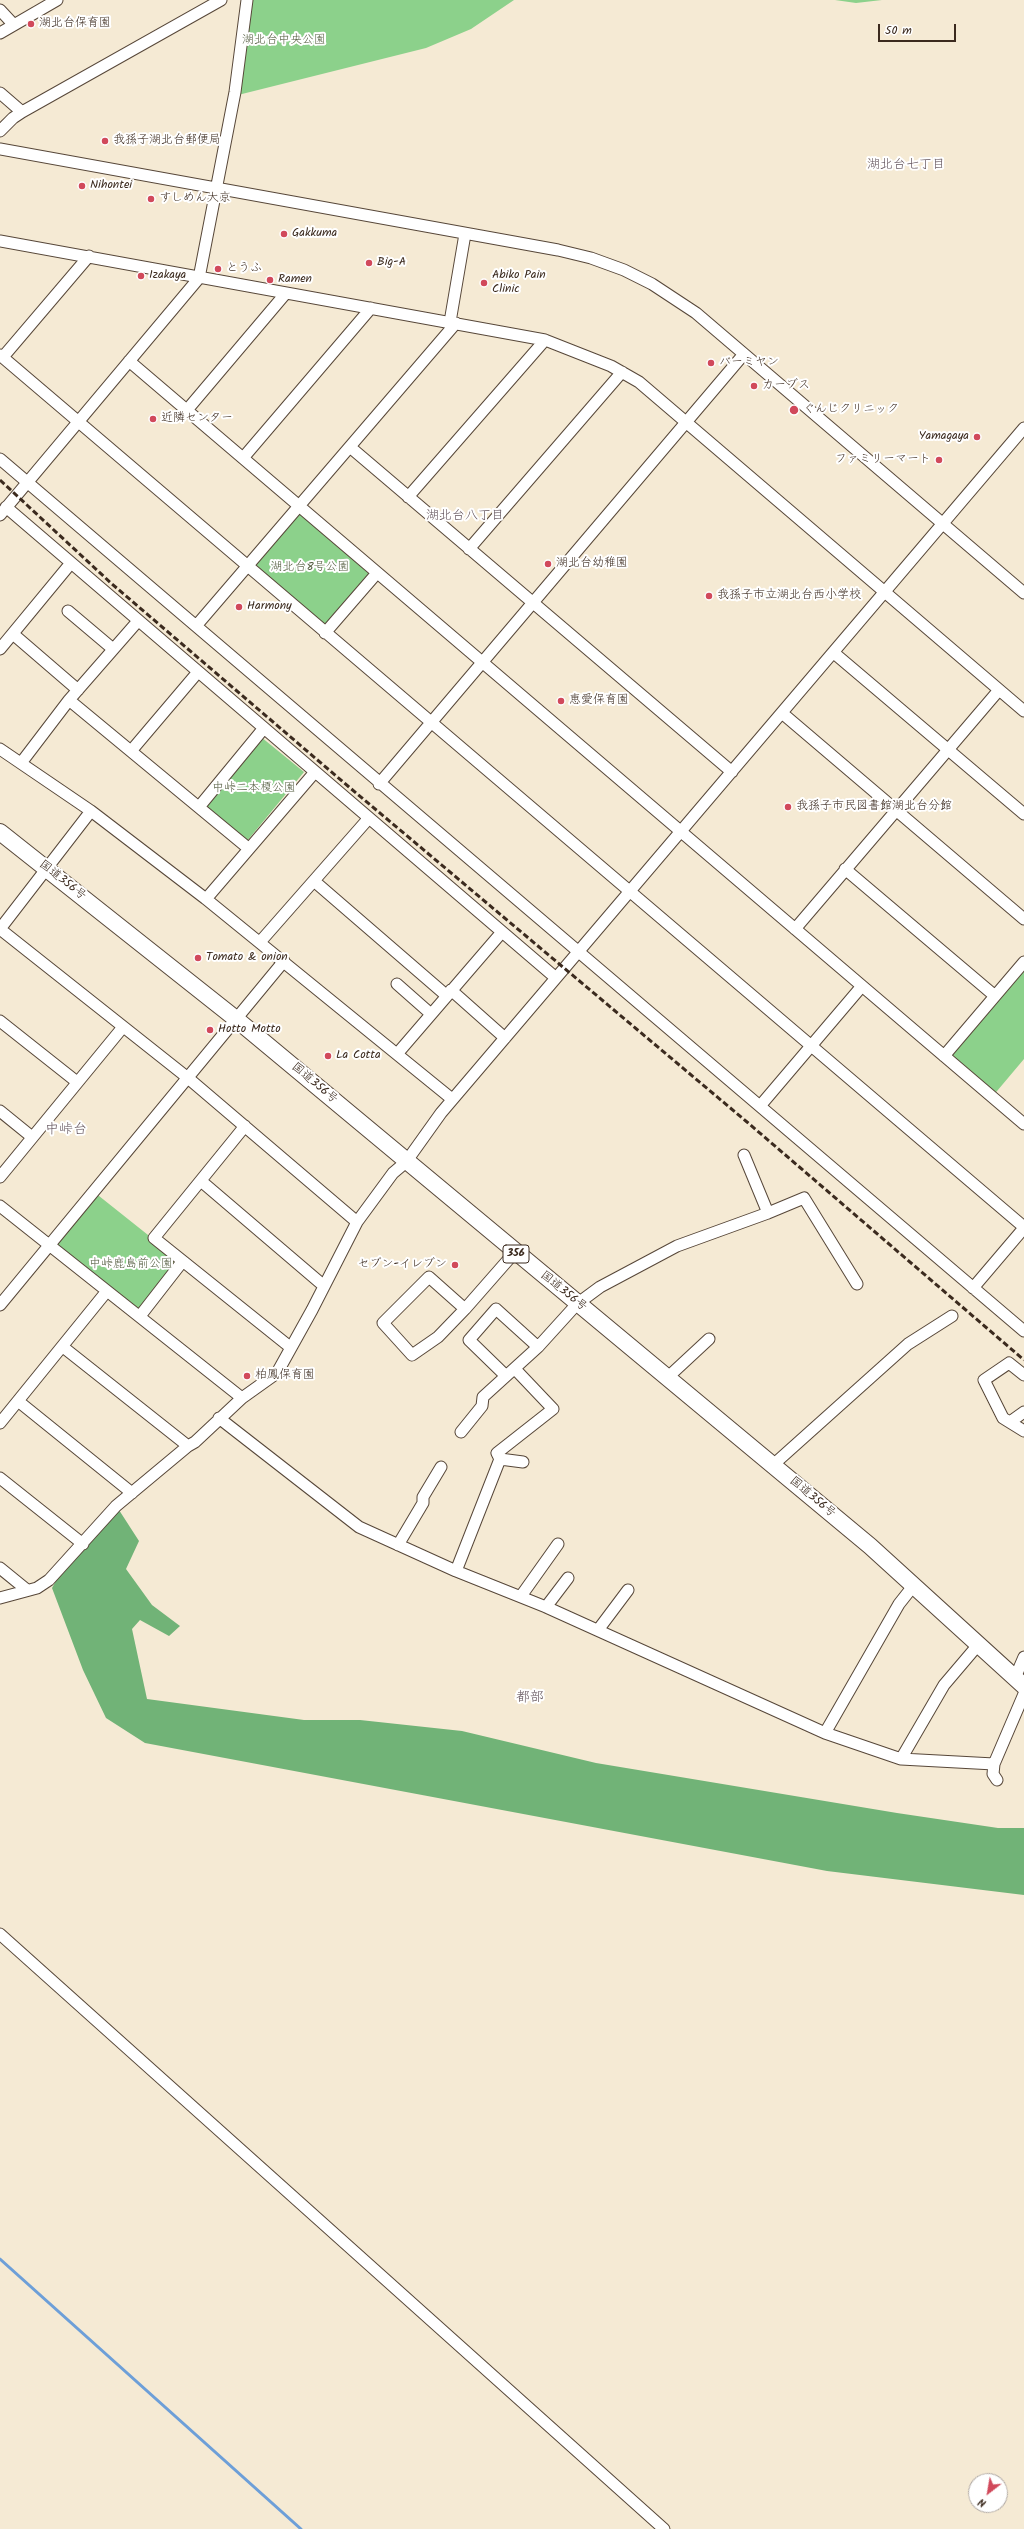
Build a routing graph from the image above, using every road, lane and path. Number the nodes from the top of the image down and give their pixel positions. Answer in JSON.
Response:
{"nodes":[{"id":1,"x":57,"y":0,"type":"edge"},
{"id":2,"x":221,"y":0,"type":"edge"},
{"id":3,"x":247,"y":0,"type":"edge"},
{"id":4,"x":0,"y":10,"type":"edge"},
{"id":5,"x":14,"y":25,"type":"junction"},
{"id":6,"x":0,"y":33,"type":"edge"},
{"id":7,"x":0,"y":93,"type":"edge"},
{"id":8,"x":22,"y":112,"type":"junction"},
{"id":9,"x":0,"y":131,"type":"edge"},
{"id":10,"x":0,"y":149,"type":"edge"},
{"id":11,"x":217,"y":188,"type":"junction"},
{"id":12,"x":465,"y":234,"type":"junction"},
{"id":13,"x":0,"y":241,"type":"edge"},
{"id":14,"x":89,"y":256,"type":"junction"},
{"id":15,"x":199,"y":278,"type":"junction"},
{"id":16,"x":286,"y":293,"type":"junction"},
{"id":17,"x":371,"y":308,"type":"junction"},
{"id":18,"x":453,"y":322,"type":"junction"},
{"id":19,"x":545,"y":340,"type":"junction"},
{"id":20,"x":744,"y":354,"type":"junction"},
{"id":21,"x":2,"y":356,"type":"edge"},
{"id":22,"x":129,"y":361,"type":"junction"},
{"id":23,"x":622,"y":372,"type":"junction"},
{"id":24,"x":187,"y":410,"type":"junction"},
{"id":25,"x":77,"y":422,"type":"junction"},
{"id":26,"x":686,"y":423,"type":"junction"},
{"id":27,"x":1024,"y":428,"type":"edge"},
{"id":28,"x":350,"y":447,"type":"junction"},
{"id":29,"x":243,"y":458,"type":"junction"},
{"id":30,"x":0,"y":459,"type":"edge"},
{"id":31,"x":27,"y":482,"type":"junction"},
{"id":32,"x":408,"y":497,"type":"junction"},
{"id":33,"x":299,"y":507,"type":"junction"},
{"id":34,"x":3,"y":511,"type":"edge"},
{"id":35,"x":942,"y":524,"type":"junction"},
{"id":36,"x":469,"y":549,"type":"junction"},
{"id":37,"x":71,"y":563,"type":"junction"},
{"id":38,"x":247,"y":567,"type":"junction"},
{"id":39,"x":377,"y":573,"type":"junction"},
{"id":40,"x":885,"y":592,"type":"junction"},
{"id":41,"x":1024,"y":593,"type":"edge"},
{"id":42,"x":533,"y":603,"type":"junction"},
{"id":43,"x":68,"y":611,"type":"dead end"},
{"id":44,"x":138,"y":620,"type":"junction"},
{"id":45,"x":196,"y":626,"type":"junction"},
{"id":46,"x":325,"y":633,"type":"junction"},
{"id":47,"x":12,"y":634,"type":"junction"},
{"id":48,"x":0,"y":649,"type":"edge"},
{"id":49,"x":113,"y":649,"type":"junction"},
{"id":50,"x":834,"y":652,"type":"junction"},
{"id":51,"x":482,"y":663,"type":"junction"},
{"id":52,"x":198,"y":672,"type":"junction"},
{"id":53,"x":78,"y":690,"type":"junction"},
{"id":54,"x":999,"y":690,"type":"junction"},
{"id":55,"x":70,"y":700,"type":"junction"},
{"id":56,"x":1024,"y":711,"type":"edge"},
{"id":57,"x":782,"y":713,"type":"junction"},
{"id":58,"x":431,"y":723,"type":"junction"},
{"id":59,"x":264,"y":728,"type":"junction"},
{"id":60,"x":0,"y":749,"type":"edge"},
{"id":61,"x":948,"y":750,"type":"junction"},
{"id":62,"x":131,"y":751,"type":"junction"},
{"id":63,"x":21,"y":763,"type":"junction"},
{"id":64,"x":315,"y":772,"type":"junction"},
{"id":65,"x":732,"y":772,"type":"junction"},
{"id":66,"x":379,"y":784,"type":"junction"},
{"id":67,"x":199,"y":807,"type":"junction"},
{"id":68,"x":895,"y":810,"type":"junction"},
{"id":69,"x":91,"y":811,"type":"junction"},
{"id":70,"x":1024,"y":814,"type":"edge"},
{"id":71,"x":369,"y":818,"type":"junction"},
{"id":72,"x":680,"y":831,"type":"junction"},
{"id":73,"x":0,"y":832,"type":"edge"},
{"id":74,"x":248,"y":848,"type":"junction"},
{"id":75,"x":46,"y":869,"type":"junction"},
{"id":76,"x":845,"y":869,"type":"junction"},
{"id":77,"x":314,"y":880,"type":"junction"},
{"id":78,"x":629,"y":892,"type":"junction"},
{"id":79,"x":206,"y":899,"type":"junction"},
{"id":80,"x":1024,"y":919,"type":"edge"},
{"id":81,"x":0,"y":929,"type":"edge"},
{"id":82,"x":795,"y":929,"type":"junction"},
{"id":83,"x":502,"y":932,"type":"junction"},
{"id":84,"x":260,"y":942,"type":"junction"},
{"id":85,"x":577,"y":952,"type":"junction"},
{"id":86,"x":284,"y":961,"type":"junction"},
{"id":87,"x":1024,"y":962,"type":"edge"},
{"id":88,"x":556,"y":978,"type":"junction"},
{"id":89,"x":397,"y":984,"type":"dead end"},
{"id":90,"x":862,"y":986,"type":"junction"},
{"id":91,"x":449,"y":993,"type":"junction"},
{"id":92,"x":995,"y":996,"type":"junction"},
{"id":93,"x":431,"y":1014,"type":"junction"},
{"id":94,"x":236,"y":1019,"type":"junction"},
{"id":95,"x":0,"y":1021,"type":"edge"},
{"id":96,"x":123,"y":1027,"type":"junction"},
{"id":97,"x":505,"y":1038,"type":"junction"},
{"id":98,"x":810,"y":1047,"type":"junction"},
{"id":99,"x":397,"y":1054,"type":"junction"},
{"id":100,"x":944,"y":1056,"type":"junction"},
{"id":101,"x":188,"y":1078,"type":"junction"},
{"id":102,"x":77,"y":1082,"type":"junction"},
{"id":103,"x":452,"y":1099,"type":"junction"},
{"id":104,"x":760,"y":1106,"type":"junction"},
{"id":105,"x":0,"y":1111,"type":"edge"},
{"id":106,"x":1024,"y":1124,"type":"edge"},
{"id":107,"x":245,"y":1126,"type":"junction"},
{"id":108,"x":32,"y":1137,"type":"junction"},
{"id":109,"x":744,"y":1155,"type":"dead end"},
{"id":110,"x":406,"y":1162,"type":"junction"},
{"id":111,"x":0,"y":1177,"type":"edge"},
{"id":112,"x":201,"y":1181,"type":"junction"},
{"id":113,"x":0,"y":1206,"type":"edge"},
{"id":114,"x":768,"y":1213,"type":"junction"},
{"id":115,"x":357,"y":1222,"type":"junction"},
{"id":116,"x":1024,"y":1228,"type":"edge"},
{"id":117,"x":50,"y":1246,"type":"junction"},
{"id":118,"x":515,"y":1252,"type":"junction"},
{"id":119,"x":182,"y":1262,"type":"junction"},
{"id":120,"x":856,"y":1284,"type":"dead end"},
{"id":121,"x":324,"y":1286,"type":"junction"},
{"id":122,"x":973,"y":1288,"type":"junction"},
{"id":123,"x":108,"y":1291,"type":"junction"},
{"id":124,"x":577,"y":1304,"type":"junction"},
{"id":125,"x":0,"y":1305,"type":"edge"},
{"id":126,"x":465,"y":1309,"type":"junction"},
{"id":127,"x":140,"y":1316,"type":"junction"},
{"id":128,"x":952,"y":1316,"type":"dead end"},
{"id":129,"x":1024,"y":1331,"type":"edge"},
{"id":130,"x":709,"y":1339,"type":"dead end"},
{"id":131,"x":63,"y":1347,"type":"junction"},
{"id":132,"x":290,"y":1347,"type":"junction"},
{"id":133,"x":538,"y":1347,"type":"junction"},
{"id":134,"x":511,"y":1373,"type":"junction"},
{"id":135,"x":1024,"y":1375,"type":"edge"},
{"id":136,"x":667,"y":1378,"type":"junction"},
{"id":137,"x":242,"y":1398,"type":"junction"},
{"id":138,"x":18,"y":1401,"type":"junction"},
{"id":139,"x":1024,"y":1412,"type":"edge"},
{"id":140,"x":219,"y":1418,"type":"junction"},
{"id":141,"x":1010,"y":1422,"type":"junction"},
{"id":142,"x":0,"y":1423,"type":"edge"},
{"id":143,"x":1024,"y":1431,"type":"edge"},
{"id":144,"x":461,"y":1432,"type":"dead end"},
{"id":145,"x":188,"y":1446,"type":"junction"},
{"id":146,"x":500,"y":1459,"type":"junction"},
{"id":147,"x":523,"y":1462,"type":"dead end"},
{"id":148,"x":773,"y":1465,"type":"junction"},
{"id":149,"x":441,"y":1467,"type":"dead end"},
{"id":150,"x":0,"y":1478,"type":"edge"},
{"id":151,"x":132,"y":1493,"type":"junction"},
{"id":152,"x":83,"y":1544,"type":"junction"},
{"id":153,"x":398,"y":1544,"type":"junction"},
{"id":154,"x":558,"y":1544,"type":"dead end"},
{"id":155,"x":0,"y":1568,"type":"edge"},
{"id":156,"x":456,"y":1571,"type":"junction"},
{"id":157,"x":568,"y":1578,"type":"dead end"},
{"id":158,"x":914,"y":1585,"type":"junction"},
{"id":159,"x":27,"y":1590,"type":"junction"},
{"id":160,"x":628,"y":1590,"type":"dead end"},
{"id":161,"x":521,"y":1596,"type":"junction"},
{"id":162,"x":0,"y":1598,"type":"edge"},
{"id":163,"x":546,"y":1606,"type":"junction"},
{"id":164,"x":598,"y":1630,"type":"junction"},
{"id":165,"x":978,"y":1645,"type":"junction"},
{"id":166,"x":1024,"y":1657,"type":"edge"},
{"id":167,"x":1019,"y":1682,"type":"edge"},
{"id":168,"x":1024,"y":1694,"type":"edge"},
{"id":169,"x":825,"y":1733,"type":"junction"},
{"id":170,"x":901,"y":1759,"type":"junction"},
{"id":171,"x":994,"y":1764,"type":"junction"},
{"id":172,"x":997,"y":1780,"type":"dead end"},
{"id":173,"x":0,"y":1934,"type":"edge"},
{"id":174,"x":664,"y":2529,"type":"edge"}],
"edges":[{"from":1,"to":5,"type":"street"},
{"from":2,"to":8,"type":"street"},
{"from":3,"to":11,"type":"street"},
{"from":4,"to":5,"type":"street"},
{"from":5,"to":6,"type":"street"},
{"from":7,"to":8,"type":"street"},
{"from":8,"to":9,"type":"street"},
{"from":10,"to":11,"type":"street"},
{"from":11,"to":12,"type":"street"},
{"from":11,"to":15,"type":"street"},
{"from":12,"to":18,"type":"street"},
{"from":12,"to":20,"type":"street"},
{"from":13,"to":14,"type":"street"},
{"from":14,"to":15,"type":"street"},
{"from":14,"to":21,"type":"street"},
{"from":15,"to":16,"type":"street"},
{"from":15,"to":22,"type":"street"},
{"from":16,"to":17,"type":"street"},
{"from":16,"to":24,"type":"street"},
{"from":17,"to":18,"type":"street"},
{"from":17,"to":29,"type":"street"},
{"from":18,"to":19,"type":"street"},
{"from":18,"to":28,"type":"street"},
{"from":19,"to":23,"type":"street"},
{"from":19,"to":32,"type":"street"},
{"from":20,"to":26,"type":"street"},
{"from":20,"to":35,"type":"street"},
{"from":21,"to":25,"type":"street"},
{"from":22,"to":24,"type":"street"},
{"from":22,"to":25,"type":"street"},
{"from":23,"to":26,"type":"street"},
{"from":23,"to":36,"type":"street"},
{"from":24,"to":29,"type":"street"},
{"from":25,"to":31,"type":"street"},
{"from":25,"to":38,"type":"street"},
{"from":26,"to":40,"type":"street"},
{"from":26,"to":42,"type":"street"},
{"from":27,"to":35,"type":"street"},
{"from":28,"to":32,"type":"street"},
{"from":28,"to":33,"type":"street"},
{"from":29,"to":33,"type":"street"},
{"from":30,"to":31,"type":"street"},
{"from":31,"to":34,"type":"street"},
{"from":31,"to":45,"type":"street"},
{"from":32,"to":36,"type":"street"},
{"from":33,"to":38,"type":"street"},
{"from":33,"to":39,"type":"street"},
{"from":34,"to":37,"type":"street"},
{"from":35,"to":40,"type":"street"},
{"from":35,"to":41,"type":"street"},
{"from":36,"to":42,"type":"street"},
{"from":37,"to":44,"type":"street"},
{"from":37,"to":47,"type":"street"},
{"from":38,"to":45,"type":"street"},
{"from":38,"to":46,"type":"street"},
{"from":39,"to":46,"type":"street"},
{"from":39,"to":51,"type":"street"},
{"from":40,"to":50,"type":"street"},
{"from":40,"to":54,"type":"street"},
{"from":42,"to":51,"type":"street"},
{"from":42,"to":65,"type":"street"},
{"from":43,"to":49,"type":"street"},
{"from":44,"to":49,"type":"street"},
{"from":44,"to":52,"type":"street"},
{"from":45,"to":66,"type":"street"},
{"from":46,"to":58,"type":"street"},
{"from":47,"to":48,"type":"street"},
{"from":47,"to":53,"type":"street"},
{"from":49,"to":53,"type":"street"},
{"from":50,"to":57,"type":"street"},
{"from":50,"to":61,"type":"street"},
{"from":51,"to":58,"type":"street"},
{"from":51,"to":72,"type":"street"},
{"from":52,"to":59,"type":"street"},
{"from":52,"to":62,"type":"street"},
{"from":53,"to":55,"type":"street"},
{"from":54,"to":56,"type":"street"},
{"from":54,"to":61,"type":"street"},
{"from":55,"to":62,"type":"street"},
{"from":55,"to":63,"type":"street"},
{"from":57,"to":65,"type":"street"},
{"from":57,"to":68,"type":"street"},
{"from":58,"to":66,"type":"street"},
{"from":58,"to":78,"type":"street"},
{"from":59,"to":64,"type":"street"},
{"from":59,"to":67,"type":"street"},
{"from":60,"to":63,"type":"street"},
{"from":61,"to":68,"type":"street"},
{"from":61,"to":70,"type":"street"},
{"from":62,"to":67,"type":"street"},
{"from":63,"to":69,"type":"street"},
{"from":64,"to":71,"type":"street"},
{"from":64,"to":74,"type":"street"},
{"from":65,"to":72,"type":"street"},
{"from":66,"to":85,"type":"street"},
{"from":67,"to":74,"type":"street"},
{"from":68,"to":76,"type":"street"},
{"from":68,"to":80,"type":"street"},
{"from":69,"to":75,"type":"street"},
{"from":69,"to":79,"type":"street"},
{"from":71,"to":77,"type":"street"},
{"from":71,"to":83,"type":"street"},
{"from":72,"to":78,"type":"street"},
{"from":72,"to":82,"type":"street"},
{"from":73,"to":75,"type":"highway","name":"国道356号","number":"356"},
{"from":74,"to":79,"type":"street"},
{"from":75,"to":81,"type":"street"},
{"from":75,"to":94,"type":"highway","name":"国道356号","number":"356"},
{"from":76,"to":82,"type":"street"},
{"from":76,"to":92,"type":"street"},
{"from":77,"to":84,"type":"street"},
{"from":77,"to":91,"type":"street"},
{"from":78,"to":85,"type":"street"},
{"from":78,"to":98,"type":"street"},
{"from":79,"to":84,"type":"street"},
{"from":81,"to":96,"type":"street"},
{"from":82,"to":90,"type":"street"},
{"from":83,"to":88,"type":"street"},
{"from":83,"to":91,"type":"street"},
{"from":84,"to":86,"type":"street"},
{"from":85,"to":88,"type":"street"},
{"from":85,"to":104,"type":"street"},
{"from":86,"to":94,"type":"street"},
{"from":86,"to":99,"type":"street"},
{"from":87,"to":92,"type":"street"},
{"from":88,"to":97,"type":"street"},
{"from":89,"to":93,"type":"street"},
{"from":90,"to":98,"type":"street"},
{"from":90,"to":100,"type":"street"},
{"from":91,"to":93,"type":"street"},
{"from":91,"to":97,"type":"street"},
{"from":92,"to":100,"type":"street"},
{"from":93,"to":99,"type":"street"},
{"from":94,"to":101,"type":"street"},
{"from":94,"to":110,"type":"highway","name":"国道356号","number":"356"},
{"from":95,"to":102,"type":"street"},
{"from":96,"to":101,"type":"street"},
{"from":96,"to":102,"type":"street"},
{"from":97,"to":103,"type":"street"},
{"from":98,"to":104,"type":"street"},
{"from":98,"to":116,"type":"street"},
{"from":99,"to":103,"type":"street"},
{"from":100,"to":106,"type":"street"},
{"from":101,"to":107,"type":"street"},
{"from":101,"to":117,"type":"street"},
{"from":102,"to":108,"type":"street"},
{"from":103,"to":110,"type":"street"},
{"from":104,"to":122,"type":"street"},
{"from":105,"to":108,"type":"street"},
{"from":107,"to":112,"type":"street"},
{"from":107,"to":115,"type":"street"},
{"from":108,"to":111,"type":"street"},
{"from":109,"to":114,"type":"street"},
{"from":110,"to":115,"type":"street"},
{"from":110,"to":118,"type":"highway","name":"国道356号","number":"356"},
{"from":112,"to":119,"type":"street"},
{"from":112,"to":121,"type":"street"},
{"from":113,"to":117,"type":"street"},
{"from":114,"to":120,"type":"street"},
{"from":114,"to":124,"type":"street"},
{"from":115,"to":121,"type":"street"},
{"from":116,"to":122,"type":"street"},
{"from":117,"to":123,"type":"street"},
{"from":117,"to":125,"type":"street"},
{"from":118,"to":124,"type":"highway","name":"国道356号","number":"356"},
{"from":118,"to":126,"type":"street"},
{"from":119,"to":127,"type":"street"},
{"from":119,"to":132,"type":"street"},
{"from":121,"to":132,"type":"street"},
{"from":122,"to":129,"type":"street"},
{"from":123,"to":127,"type":"street"},
{"from":123,"to":131,"type":"street"},
{"from":124,"to":133,"type":"street"},
{"from":124,"to":136,"type":"highway","name":"国道356号","number":"356"},
{"from":126,"to":126,"type":"street"},
{"from":127,"to":137,"type":"street"},
{"from":128,"to":148,"type":"street"},
{"from":130,"to":136,"type":"street"},
{"from":131,"to":138,"type":"street"},
{"from":131,"to":145,"type":"street"},
{"from":132,"to":137,"type":"street"},
{"from":133,"to":134,"type":"street"},
{"from":133,"to":134,"type":"street"},
{"from":134,"to":144,"type":"street"},
{"from":134,"to":146,"type":"street"},
{"from":135,"to":141,"type":"street"},
{"from":136,"to":148,"type":"highway","name":"国道356号","number":"356"},
{"from":137,"to":140,"type":"street"},
{"from":138,"to":142,"type":"street"},
{"from":138,"to":151,"type":"street"},
{"from":139,"to":141,"type":"street"},
{"from":140,"to":145,"type":"street"},
{"from":140,"to":153,"type":"street"},
{"from":141,"to":143,"type":"street"},
{"from":145,"to":151,"type":"street"},
{"from":146,"to":147,"type":"street"},
{"from":146,"to":156,"type":"street"},
{"from":148,"to":158,"type":"highway","name":"国道356号","number":"356"},
{"from":149,"to":153,"type":"street"},
{"from":150,"to":152,"type":"street"},
{"from":151,"to":152,"type":"street"},
{"from":152,"to":159,"type":"street"},
{"from":153,"to":156,"type":"street"},
{"from":154,"to":161,"type":"street"},
{"from":155,"to":159,"type":"street"},
{"from":156,"to":161,"type":"street"},
{"from":157,"to":163,"type":"street"},
{"from":158,"to":165,"type":"highway","name":"国道356号","number":"356"},
{"from":158,"to":169,"type":"street"},
{"from":159,"to":162,"type":"street"},
{"from":160,"to":164,"type":"street"},
{"from":161,"to":163,"type":"street"},
{"from":163,"to":164,"type":"street"},
{"from":164,"to":169,"type":"street"},
{"from":165,"to":167,"type":"highway","name":"国道356号","number":"356"},
{"from":165,"to":170,"type":"street"},
{"from":166,"to":167,"type":"street"},
{"from":168,"to":171,"type":"street"},
{"from":169,"to":170,"type":"street"},
{"from":170,"to":171,"type":"street"},
{"from":171,"to":172,"type":"street"},
{"from":173,"to":174,"type":"street"}]}
